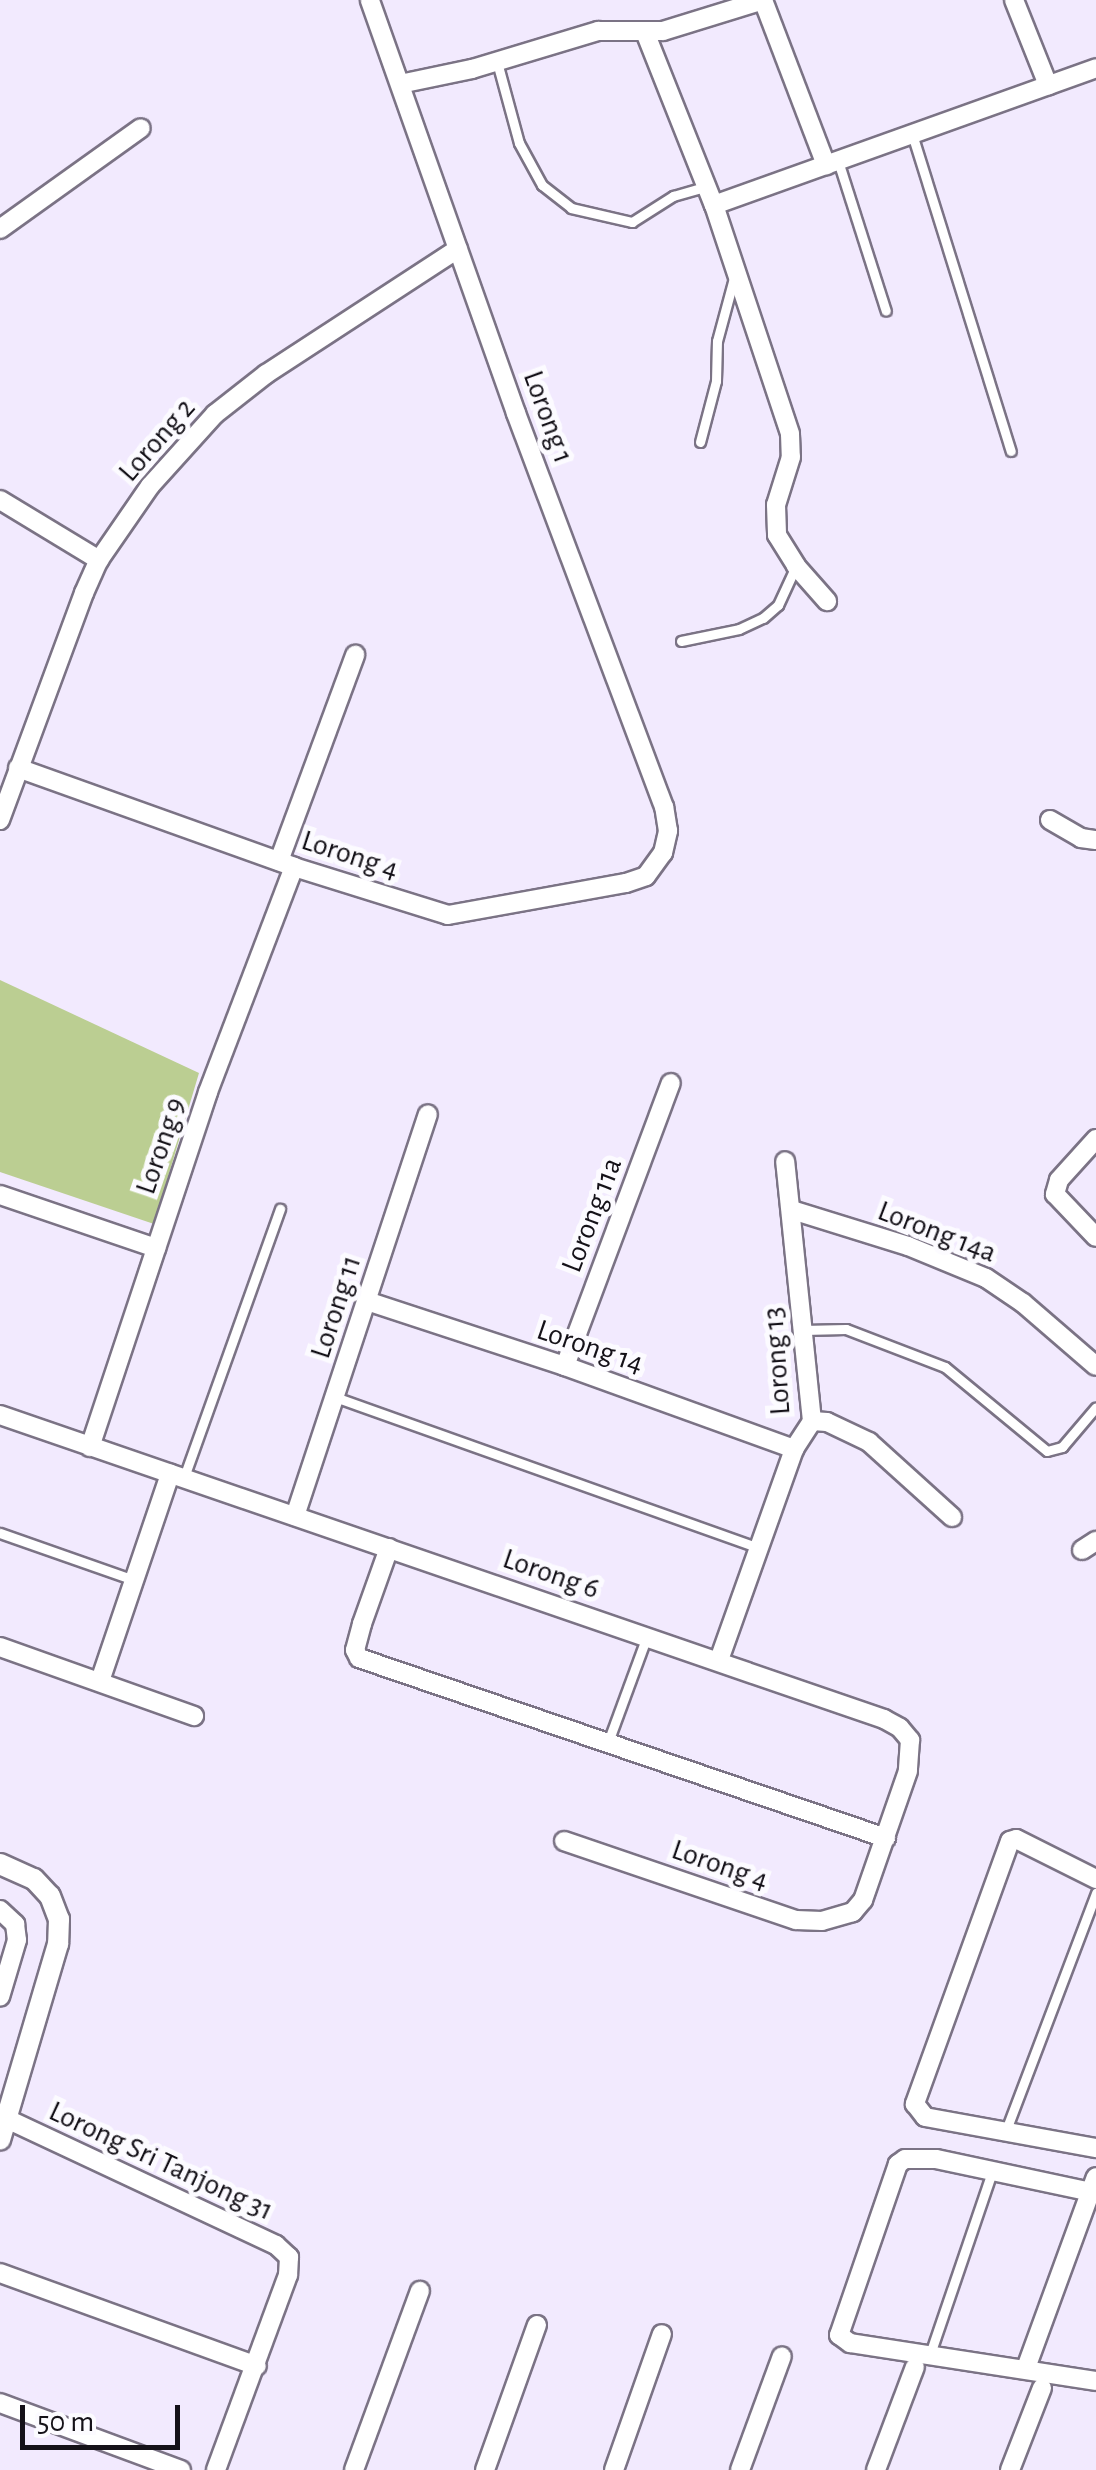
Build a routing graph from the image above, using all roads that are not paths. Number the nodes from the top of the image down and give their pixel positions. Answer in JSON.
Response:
{"nodes":[{"id":1,"x":370,"y":0,"type":"edge"},
{"id":2,"x":1014,"y":0,"type":"edge"},
{"id":3,"x":646,"y":32,"type":"junction"},
{"id":4,"x":498,"y":62,"type":"junction"},
{"id":5,"x":1096,"y":68,"type":"edge"},
{"id":6,"x":400,"y":84,"type":"junction"},
{"id":7,"x":1048,"y":85,"type":"junction"},
{"id":8,"x":142,"y":128,"type":"dead end"},
{"id":9,"x":912,"y":134,"type":"junction"},
{"id":10,"x":832,"y":163,"type":"junction"},
{"id":11,"x":707,"y":186,"type":"junction"},
{"id":12,"x":714,"y":205,"type":"junction"},
{"id":13,"x":3,"y":222,"type":"edge"},
{"id":14,"x":458,"y":248,"type":"junction"},
{"id":15,"x":736,"y":271,"type":"junction"},
{"id":16,"x":886,"y":311,"type":"dead end"},
{"id":17,"x":700,"y":442,"type":"dead end"},
{"id":18,"x":1010,"y":451,"type":"dead end"},
{"id":19,"x":0,"y":500,"type":"edge"},
{"id":20,"x":99,"y":560,"type":"junction"},
{"id":21,"x":796,"y":566,"type":"junction"},
{"id":22,"x":827,"y":601,"type":"dead end"},
{"id":23,"x":681,"y":641,"type":"dead end"},
{"id":24,"x":355,"y":655,"type":"dead end"},
{"id":25,"x":18,"y":768,"type":"junction"},
{"id":26,"x":0,"y":820,"type":"edge"},
{"id":27,"x":1050,"y":820,"type":"dead end"},
{"id":28,"x":1096,"y":840,"type":"edge"},
{"id":29,"x":663,"y":853,"type":"joint"},
{"id":30,"x":287,"y":864,"type":"junction"},
{"id":31,"x":672,"y":1083,"type":"dead end"},
{"id":32,"x":428,"y":1114,"type":"dead end"},
{"id":33,"x":1096,"y":1139,"type":"edge"},
{"id":34,"x":785,"y":1160,"type":"dead end"},
{"id":35,"x":0,"y":1195,"type":"edge"},
{"id":36,"x":280,"y":1210,"type":"dead end"},
{"id":37,"x":792,"y":1210,"type":"junction"},
{"id":38,"x":1096,"y":1236,"type":"edge"},
{"id":39,"x":156,"y":1248,"type":"junction"},
{"id":40,"x":367,"y":1301,"type":"junction"},
{"id":41,"x":803,"y":1330,"type":"junction"},
{"id":42,"x":565,"y":1366,"type":"junction"},
{"id":43,"x":1096,"y":1366,"type":"edge"},
{"id":44,"x":335,"y":1396,"type":"junction"},
{"id":45,"x":1096,"y":1407,"type":"edge"},
{"id":46,"x":0,"y":1415,"type":"edge"},
{"id":47,"x":812,"y":1421,"type":"junction"},
{"id":48,"x":90,"y":1446,"type":"junction"},
{"id":49,"x":794,"y":1449,"type":"junction"},
{"id":50,"x":177,"y":1477,"type":"junction"},
{"id":51,"x":295,"y":1516,"type":"junction"},
{"id":52,"x":952,"y":1517,"type":"dead end"},
{"id":53,"x":0,"y":1532,"type":"edge"},
{"id":54,"x":389,"y":1548,"type":"junction"},
{"id":55,"x":758,"y":1548,"type":"junction"},
{"id":56,"x":134,"y":1580,"type":"junction"},
{"id":57,"x":647,"y":1636,"type":"junction"},
{"id":58,"x":0,"y":1648,"type":"edge"},
{"id":59,"x":719,"y":1660,"type":"junction"},
{"id":60,"x":100,"y":1681,"type":"junction"},
{"id":61,"x":194,"y":1716,"type":"dead end"},
{"id":62,"x":608,"y":1742,"type":"junction"},
{"id":63,"x":886,"y":1838,"type":"junction"},
{"id":64,"x":564,"y":1841,"type":"dead end"},
{"id":65,"x":0,"y":1864,"type":"edge"},
{"id":66,"x":1096,"y":1879,"type":"edge"},
{"id":67,"x":1096,"y":1892,"type":"edge"},
{"id":68,"x":858,"y":1907,"type":"joint"},
{"id":69,"x":0,"y":1910,"type":"edge"},
{"id":70,"x":0,"y":1997,"type":"edge"},
{"id":71,"x":7,"y":2119,"type":"junction"},
{"id":72,"x":1006,"y":2130,"type":"junction"},
{"id":73,"x":0,"y":2140,"type":"edge"},
{"id":74,"x":1096,"y":2148,"type":"edge"},
{"id":75,"x":992,"y":2170,"type":"junction"},
{"id":76,"x":1094,"y":2187,"type":"edge"},
{"id":77,"x":0,"y":2273,"type":"edge"},
{"id":78,"x":420,"y":2292,"type":"dead end"},
{"id":79,"x":537,"y":2325,"type":"dead end"},
{"id":80,"x":662,"y":2334,"type":"dead end"},
{"id":81,"x":782,"y":2356,"type":"dead end"},
{"id":82,"x":922,"y":2360,"type":"junction"},
{"id":83,"x":256,"y":2366,"type":"junction"},
{"id":84,"x":1026,"y":2368,"type":"junction"},
{"id":85,"x":1096,"y":2381,"type":"edge"},
{"id":86,"x":1042,"y":2388,"type":"dead end"},
{"id":87,"x":0,"y":2403,"type":"edge"},
{"id":88,"x":181,"y":2470,"type":"edge"},
{"id":89,"x":216,"y":2470,"type":"edge"},
{"id":90,"x":354,"y":2470,"type":"edge"},
{"id":91,"x":485,"y":2470,"type":"edge"},
{"id":92,"x":614,"y":2470,"type":"edge"},
{"id":93,"x":740,"y":2470,"type":"edge"},
{"id":94,"x":876,"y":2470,"type":"edge"},
{"id":95,"x":1010,"y":2470,"type":"edge"}],
"edges":[{"from":1,"to":6,"type":"street","name":"Lorong 1"},
{"from":2,"to":7,"type":"street"},
{"from":3,"to":4,"type":"street"},
{"from":3,"to":10,"type":"street"},
{"from":3,"to":11,"type":"street"},
{"from":4,"to":6,"type":"street"},
{"from":4,"to":11,"type":"lane"},
{"from":5,"to":7,"type":"street"},
{"from":6,"to":14,"type":"street","name":"Lorong 1"},
{"from":7,"to":9,"type":"street"},
{"from":8,"to":13,"type":"street"},
{"from":9,"to":10,"type":"street"},
{"from":9,"to":18,"type":"lane"},
{"from":10,"to":12,"type":"street"},
{"from":10,"to":16,"type":"lane"},
{"from":11,"to":12,"type":"street"},
{"from":12,"to":15,"type":"street"},
{"from":14,"to":20,"type":"street","name":"Lorong 2"},
{"from":14,"to":29,"type":"street","name":"Lorong 1"},
{"from":15,"to":17,"type":"lane"},
{"from":15,"to":21,"type":"street"},
{"from":19,"to":20,"type":"street"},
{"from":20,"to":25,"type":"street","name":"Lorong 2"},
{"from":21,"to":22,"type":"street"},
{"from":21,"to":23,"type":"lane"},
{"from":24,"to":30,"type":"street","name":"Lorong 9"},
{"from":25,"to":26,"type":"street","name":"Lorong 2"},
{"from":25,"to":30,"type":"street","name":"Lorong 4"},
{"from":27,"to":28,"type":"street"},
{"from":29,"to":30,"type":"street","name":"Lorong 4"},
{"from":30,"to":39,"type":"street","name":"Lorong 9"},
{"from":31,"to":42,"type":"street","name":"Lorong 11a"},
{"from":32,"to":40,"type":"street","name":"Lorong 11"},
{"from":33,"to":38,"type":"street"},
{"from":34,"to":37,"type":"street","name":"Lorong 13"},
{"from":35,"to":39,"type":"street"},
{"from":36,"to":50,"type":"lane"},
{"from":37,"to":41,"type":"street","name":"Lorong 13"},
{"from":37,"to":43,"type":"street","name":"Lorong 14a"},
{"from":39,"to":48,"type":"street","name":"Lorong 9"},
{"from":40,"to":42,"type":"street","name":"Lorong 14"},
{"from":40,"to":44,"type":"street","name":"Lorong 11"},
{"from":41,"to":45,"type":"lane"},
{"from":41,"to":47,"type":"street","name":"Lorong 13"},
{"from":42,"to":49,"type":"street","name":"Lorong 14"},
{"from":44,"to":51,"type":"street","name":"Lorong 11"},
{"from":44,"to":55,"type":"lane"},
{"from":46,"to":48,"type":"street","name":"Lorong 6"},
{"from":47,"to":49,"type":"street","name":"Lorong 13"},
{"from":47,"to":52,"type":"street"},
{"from":48,"to":50,"type":"street","name":"Lorong 6"},
{"from":49,"to":55,"type":"street","name":"Lorong 13"},
{"from":50,"to":51,"type":"street","name":"Lorong 6"},
{"from":50,"to":56,"type":"street"},
{"from":51,"to":54,"type":"street","name":"Lorong 6"},
{"from":53,"to":56,"type":"lane"},
{"from":54,"to":57,"type":"street","name":"Lorong 6"},
{"from":54,"to":62,"type":"street"},
{"from":55,"to":59,"type":"street","name":"Lorong 13"},
{"from":56,"to":60,"type":"street"},
{"from":57,"to":59,"type":"street","name":"Lorong 6"},
{"from":57,"to":62,"type":"lane"},
{"from":58,"to":60,"type":"street"},
{"from":59,"to":63,"type":"street","name":"Lorong 6"},
{"from":60,"to":61,"type":"street"},
{"from":62,"to":63,"type":"street"},
{"from":63,"to":68,"type":"street","name":"Lorong 6"},
{"from":64,"to":68,"type":"street","name":"Lorong 4"},
{"from":65,"to":71,"type":"street"},
{"from":66,"to":72,"type":"street"},
{"from":67,"to":72,"type":"lane"},
{"from":69,"to":70,"type":"street"},
{"from":71,"to":73,"type":"street"},
{"from":71,"to":83,"type":"street","name":"Lorong Sri Tanjong 31"},
{"from":72,"to":74,"type":"street"},
{"from":75,"to":76,"type":"street"},
{"from":75,"to":82,"type":"lane"},
{"from":75,"to":82,"type":"street"},
{"from":76,"to":84,"type":"street"},
{"from":77,"to":83,"type":"street"},
{"from":78,"to":90,"type":"street"},
{"from":79,"to":91,"type":"street"},
{"from":80,"to":92,"type":"street"},
{"from":81,"to":93,"type":"street"},
{"from":82,"to":84,"type":"street"},
{"from":82,"to":94,"type":"street"},
{"from":83,"to":89,"type":"street"},
{"from":84,"to":85,"type":"street"},
{"from":86,"to":95,"type":"street"},
{"from":87,"to":88,"type":"street"}]}
